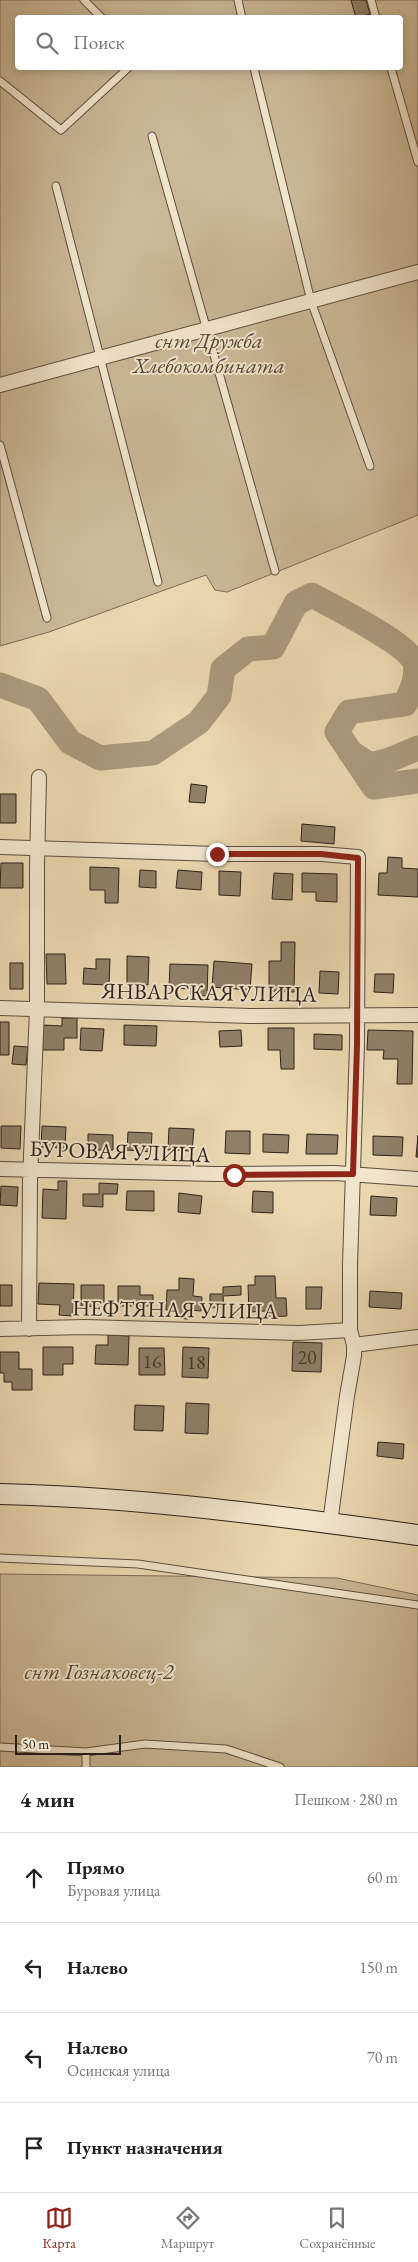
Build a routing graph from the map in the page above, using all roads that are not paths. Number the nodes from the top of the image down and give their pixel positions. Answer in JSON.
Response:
{"nodes":[{"id":1,"x":84,"y":0,"type":"edge"},
{"id":2,"x":238,"y":0,"type":"edge"},
{"id":3,"x":371,"y":0,"type":"edge"},
{"id":4,"x":99,"y":15,"type":"edge"},
{"id":5,"x":241,"y":15,"type":"edge"},
{"id":6,"x":375,"y":15,"type":"edge"},
{"id":7,"x":126,"y":70,"type":"edge"},
{"id":8,"x":254,"y":70,"type":"edge"},
{"id":9,"x":392,"y":70,"type":"edge"},
{"id":10,"x":0,"y":81,"type":"edge"},
{"id":11,"x":152,"y":136,"type":"dead end"},
{"id":12,"x":418,"y":162,"type":"edge"},
{"id":13,"x":56,"y":186,"type":"dead end"},
{"id":14,"x":418,"y":272,"type":"edge"},
{"id":15,"x":311,"y":301,"type":"junction"},
{"id":16,"x":207,"y":329,"type":"junction"},
{"id":17,"x":100,"y":358,"type":"junction"},
{"id":18,"x":0,"y":385,"type":"edge"},
{"id":19,"x":0,"y":445,"type":"edge"},
{"id":20,"x":370,"y":466,"type":"dead end"},
{"id":21,"x":275,"y":571,"type":"dead end"},
{"id":22,"x":158,"y":582,"type":"dead end"},
{"id":23,"x":47,"y":618,"type":"dead end"},
{"id":24,"x":39,"y":777,"type":"dead end"},
{"id":25,"x":0,"y":847,"type":"edge"},
{"id":26,"x":37,"y":849,"type":"junction"},
{"id":27,"x":0,"y":1008,"type":"edge"},
{"id":28,"x":37,"y":1009,"type":"junction"},
{"id":29,"x":418,"y":1015,"type":"edge"},
{"id":30,"x":356,"y":1016,"type":"junction"},
{"id":31,"x":0,"y":1169,"type":"edge"},
{"id":32,"x":31,"y":1170,"type":"junction"},
{"id":33,"x":353,"y":1174,"type":"junction"},
{"id":34,"x":418,"y":1178,"type":"edge"},
{"id":35,"x":0,"y":1329,"type":"edge"},
{"id":36,"x":28,"y":1329,"type":"junction"},
{"id":37,"x":350,"y":1330,"type":"junction"},
{"id":38,"x":418,"y":1337,"type":"edge"},
{"id":39,"x":354,"y":1345,"type":"junction"},
{"id":40,"x":0,"y":1494,"type":"edge"},
{"id":41,"x":330,"y":1523,"type":"junction"},
{"id":42,"x":418,"y":1535,"type":"edge"},
{"id":43,"x":0,"y":1558,"type":"edge"},
{"id":44,"x":418,"y":1605,"type":"edge"},
{"id":45,"x":0,"y":1748,"type":"edge"},
{"id":46,"x":86,"y":1752,"type":"junction"},
{"id":47,"x":86,"y":1767,"type":"edge"},
{"id":48,"x":280,"y":1767,"type":"edge"}],
"edges":[{"from":1,"to":4,"type":"lane"},
{"from":2,"to":5,"type":"lane"},
{"from":3,"to":6,"type":"lane"},
{"from":7,"to":10,"type":"lane"},
{"from":8,"to":15,"type":"lane"},
{"from":9,"to":12,"type":"lane"},
{"from":11,"to":16,"type":"lane"},
{"from":13,"to":17,"type":"lane"},
{"from":14,"to":15,"type":"street"},
{"from":15,"to":16,"type":"street"},
{"from":15,"to":20,"type":"lane"},
{"from":16,"to":17,"type":"street"},
{"from":16,"to":21,"type":"lane"},
{"from":17,"to":18,"type":"street"},
{"from":17,"to":22,"type":"lane"},
{"from":19,"to":23,"type":"lane"},
{"from":24,"to":26,"type":"street"},
{"from":25,"to":26,"type":"street"},
{"from":26,"to":28,"type":"street"},
{"from":26,"to":30,"type":"street"},
{"from":27,"to":28,"type":"street","name":"ЯНВАРСКАЯ УЛИЦА"},
{"from":28,"to":30,"type":"street","name":"ЯНВАРСКАЯ УЛИЦА"},
{"from":28,"to":32,"type":"street"},
{"from":29,"to":30,"type":"street","name":"ЯНВАРСКАЯ УЛИЦА"},
{"from":30,"to":33,"type":"street"},
{"from":31,"to":32,"type":"street","name":"БУРОВАЯ УЛИЦА"},
{"from":32,"to":33,"type":"street","name":"БУРОВАЯ УЛИЦА"},
{"from":32,"to":36,"type":"street"},
{"from":33,"to":34,"type":"street","name":"БУРОВАЯ УЛИЦА"},
{"from":33,"to":37,"type":"street"},
{"from":35,"to":36,"type":"street","name":"НЕФТЯНАЯ УЛИЦА"},
{"from":36,"to":37,"type":"street","name":"НЕФТЯНАЯ УЛИЦА"},
{"from":37,"to":39,"type":"street"},
{"from":38,"to":39,"type":"street"},
{"from":39,"to":41,"type":"street"},
{"from":40,"to":41,"type":"main road"},
{"from":41,"to":42,"type":"main road"},
{"from":43,"to":44,"type":"lane"},
{"from":45,"to":46,"type":"lane"},
{"from":46,"to":47,"type":"lane"},
{"from":46,"to":48,"type":"lane"}]}
